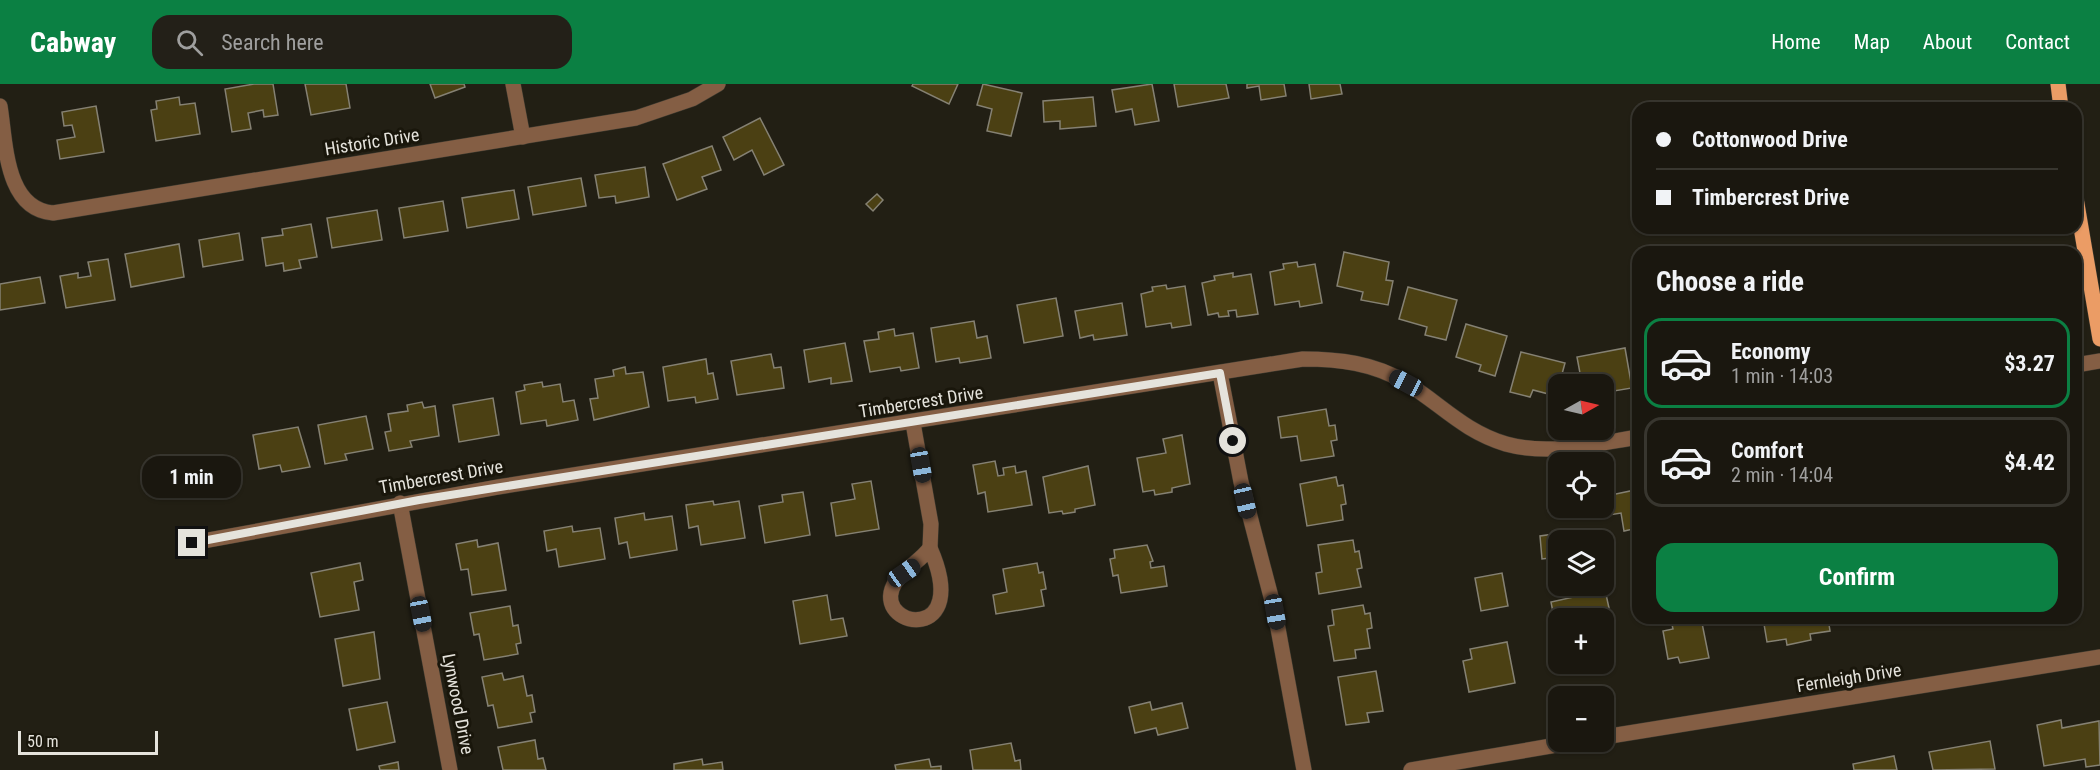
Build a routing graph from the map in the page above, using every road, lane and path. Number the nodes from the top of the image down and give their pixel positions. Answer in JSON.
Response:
{"nodes":[{"id":1,"x":513,"y":84,"type":"edge"},
{"id":2,"x":718,"y":84,"type":"edge"},
{"id":3,"x":2058,"y":84,"type":"edge"},
{"id":4,"x":2060,"y":102,"type":"edge"},
{"id":5,"x":0,"y":106,"type":"edge"},
{"id":6,"x":523,"y":137,"type":"junction"},
{"id":7,"x":2082,"y":222,"type":"edge"},
{"id":8,"x":2095,"y":273,"type":"edge"},
{"id":9,"x":2100,"y":339,"type":"edge"},
{"id":10,"x":2100,"y":361,"type":"edge"},
{"id":11,"x":2082,"y":364,"type":"edge"},
{"id":12,"x":1220,"y":373,"type":"junction"},
{"id":13,"x":913,"y":423,"type":"junction"},
{"id":14,"x":1632,"y":438,"type":"edge"},
{"id":15,"x":400,"y":503,"type":"junction"},
{"id":16,"x":192,"y":543,"type":"dead end"},
{"id":17,"x":930,"y":548,"type":"junction"},
{"id":18,"x":2100,"y":657,"type":"edge"},
{"id":19,"x":1614,"y":735,"type":"edge"},
{"id":20,"x":1548,"y":746,"type":"edge"},
{"id":21,"x":450,"y":770,"type":"edge"},
{"id":22,"x":1304,"y":770,"type":"edge"},
{"id":23,"x":1411,"y":770,"type":"edge"}],
"edges":[{"from":1,"to":6,"type":"street"},
{"from":2,"to":6,"type":"street","name":"Historic Drive"},
{"from":3,"to":4,"type":"main road"},
{"from":5,"to":6,"type":"street","name":"Historic Drive"},
{"from":7,"to":8,"type":"main road"},
{"from":8,"to":9,"type":"main road"},
{"from":10,"to":11,"type":"street"},
{"from":12,"to":13,"type":"street","name":"Timbercrest Drive"},
{"from":12,"to":14,"type":"street","name":"Timbercrest Drive"},
{"from":12,"to":22,"type":"street"},
{"from":13,"to":15,"type":"street","name":"Timbercrest Drive"},
{"from":13,"to":17,"type":"street"},
{"from":15,"to":16,"type":"street","name":"Timbercrest Drive"},
{"from":15,"to":21,"type":"street","name":"Lynwood Drive"},
{"from":17,"to":17,"type":"street"},
{"from":18,"to":19,"type":"street","name":"Fernleigh Drive"},
{"from":20,"to":23,"type":"street"}]}
